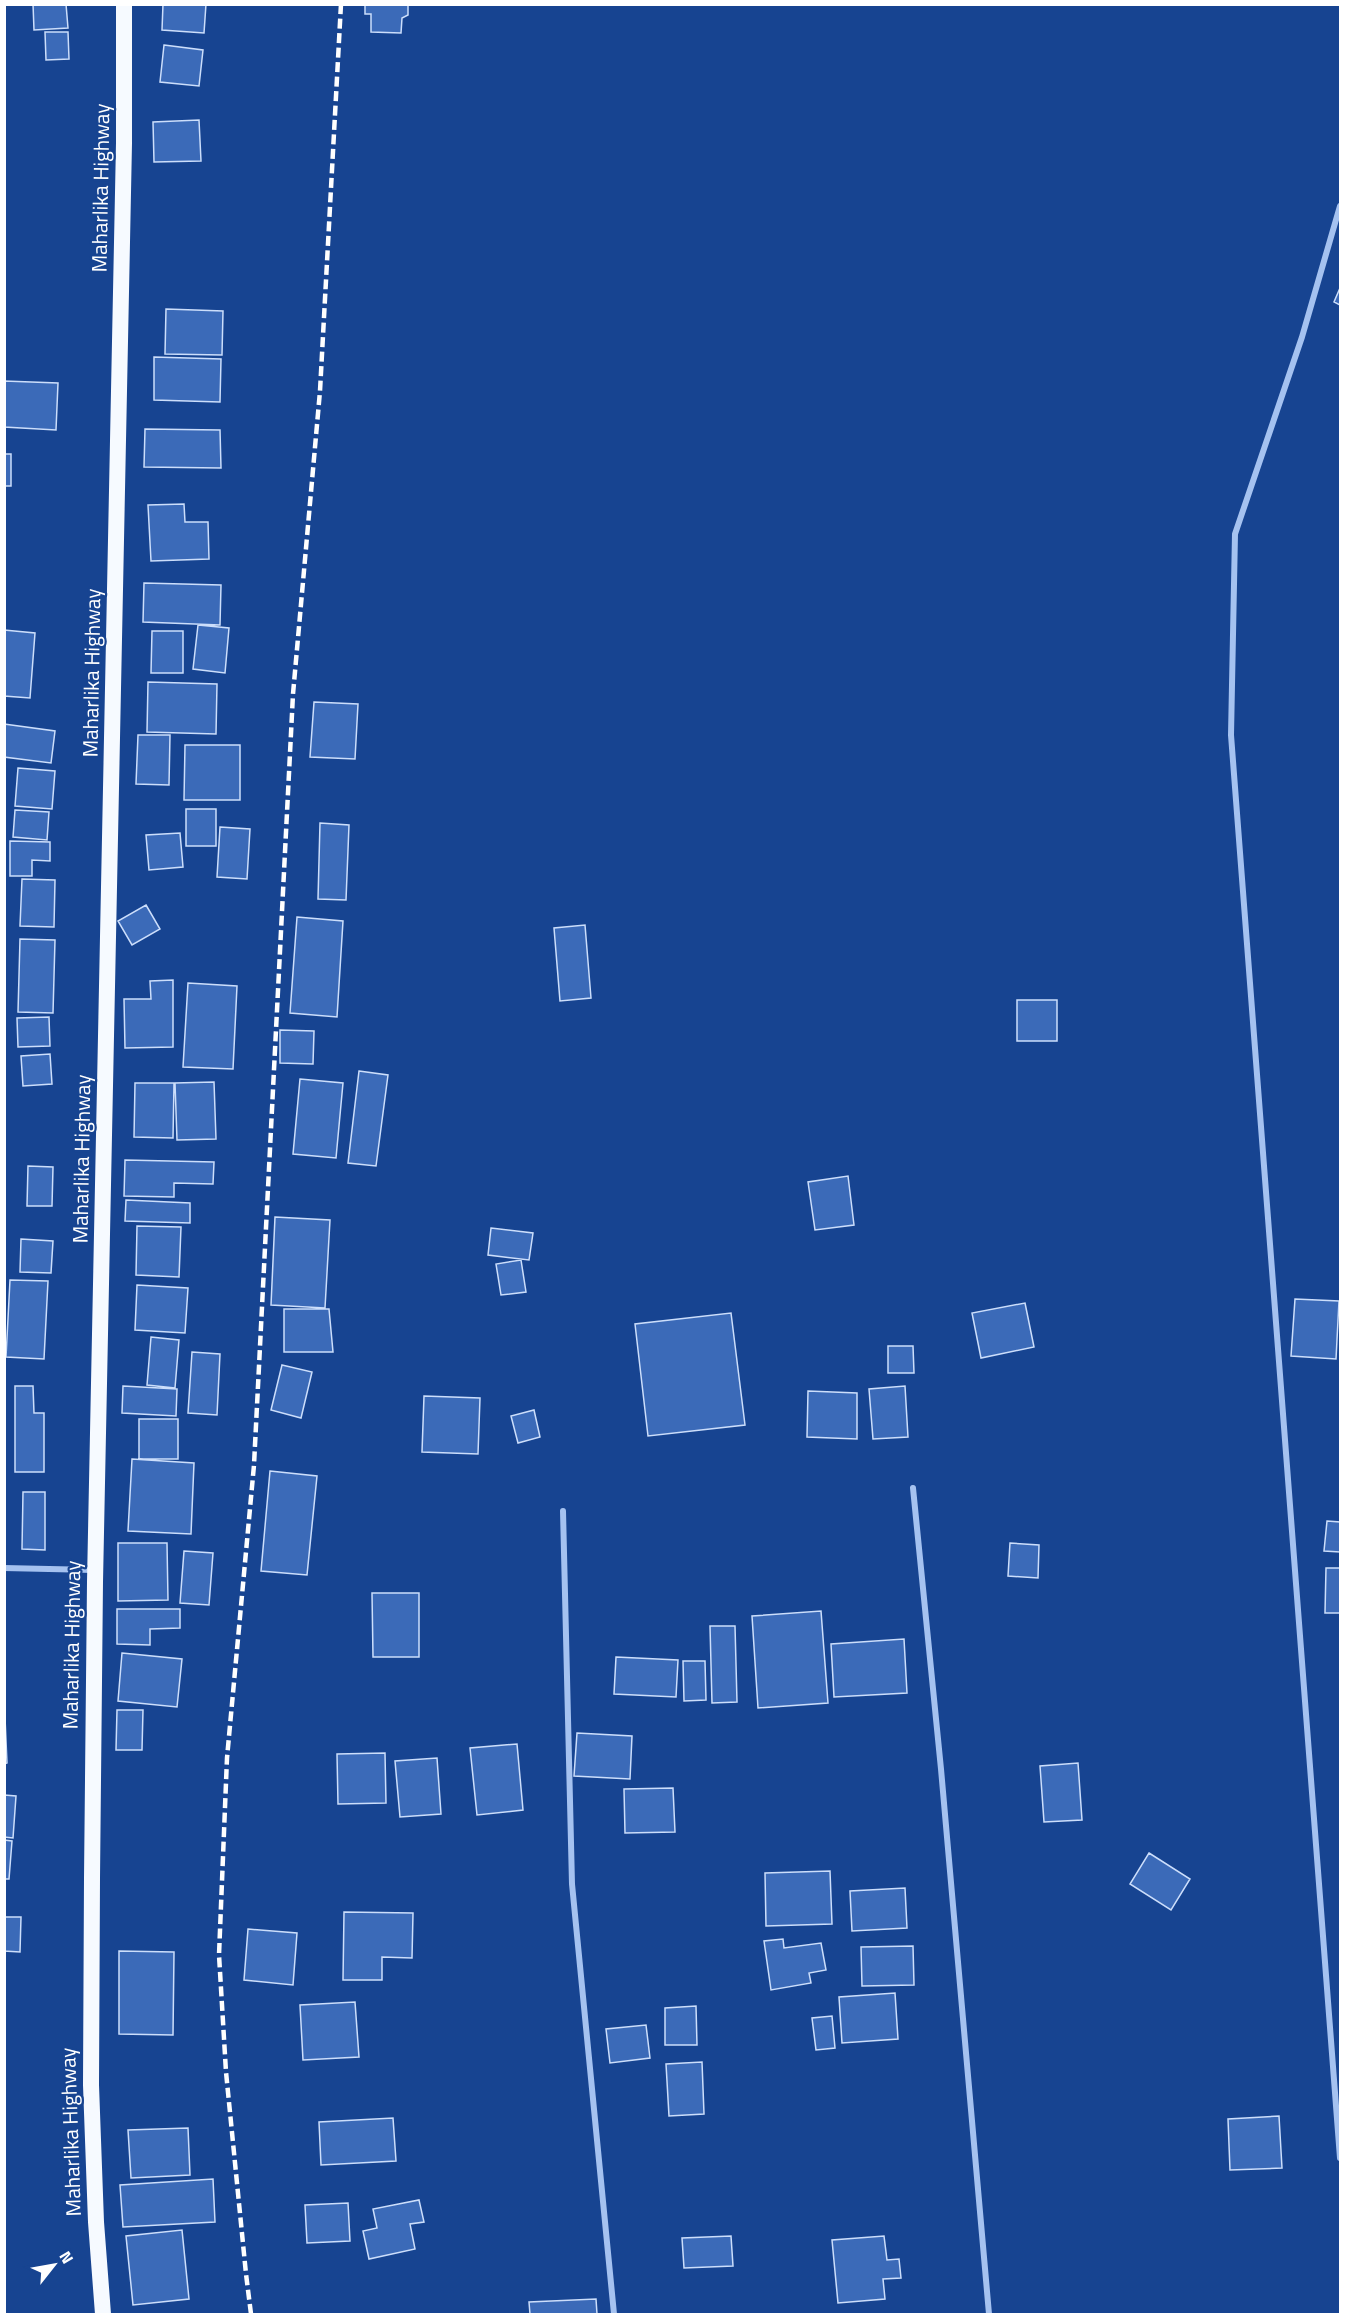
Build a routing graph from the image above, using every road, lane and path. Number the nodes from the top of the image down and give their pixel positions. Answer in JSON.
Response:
{"nodes":[{"id":1,"x":124,"y":4,"type":"edge"},
{"id":2,"x":1341,"y":206,"type":"edge"},
{"id":3,"x":913,"y":1488,"type":"dead end"},
{"id":4,"x":563,"y":1511,"type":"dead end"},
{"id":5,"x":4,"y":1568,"type":"edge"},
{"id":6,"x":96,"y":1570,"type":"junction"},
{"id":7,"x":1341,"y":2158,"type":"edge"},
{"id":8,"x":103,"y":2314,"type":"edge"},
{"id":9,"x":614,"y":2314,"type":"edge"},
{"id":10,"x":989,"y":2314,"type":"edge"}],
"edges":[{"from":1,"to":6,"type":"highway","name":"Maharlika Highway"},
{"from":2,"to":7,"type":"street"},
{"from":3,"to":10,"type":"street"},
{"from":4,"to":9,"type":"street"},
{"from":5,"to":6,"type":"street"},
{"from":6,"to":8,"type":"highway","name":"Maharlika Highway"}]}
